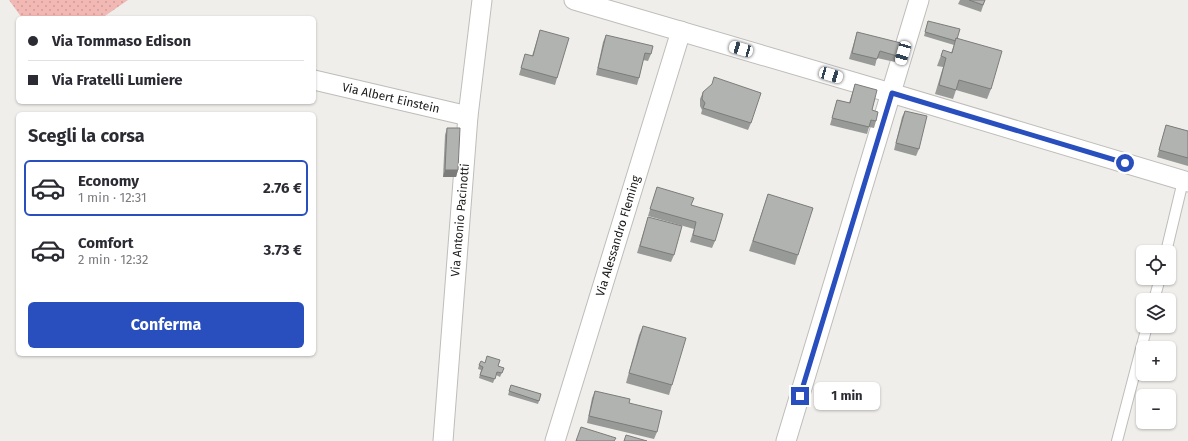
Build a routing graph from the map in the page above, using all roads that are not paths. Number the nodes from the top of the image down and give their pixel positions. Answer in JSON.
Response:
{"nodes":[{"id":1,"x":482,"y":0,"type":"edge"},
{"id":2,"x":574,"y":0,"type":"edge"},
{"id":3,"x":919,"y":0,"type":"edge"},
{"id":4,"x":681,"y":31,"type":"junction"},
{"id":5,"x":316,"y":80,"type":"edge"},
{"id":6,"x":892,"y":93,"type":"junction"},
{"id":7,"x":468,"y":116,"type":"junction"},
{"id":8,"x":1186,"y":181,"type":"edge"},
{"id":9,"x":1168,"y":245,"type":"edge"},
{"id":10,"x":1145,"y":333,"type":"edge"},
{"id":11,"x":443,"y":441,"type":"edge"},
{"id":12,"x":555,"y":441,"type":"edge"},
{"id":13,"x":786,"y":441,"type":"edge"},
{"id":14,"x":1116,"y":441,"type":"edge"}],
"edges":[{"from":1,"to":7,"type":"street","name":"Via Antonio Pacinotti"},
{"from":2,"to":4,"type":"street"},
{"from":3,"to":6,"type":"street"},
{"from":4,"to":6,"type":"street"},
{"from":4,"to":12,"type":"street","name":"Via Alessandro Fleming"},
{"from":5,"to":7,"type":"street","name":"Via Albert Einstein"},
{"from":6,"to":8,"type":"street"},
{"from":6,"to":13,"type":"street"},
{"from":7,"to":11,"type":"street","name":"Via Antonio Pacinotti"},
{"from":8,"to":9,"type":"lane"},
{"from":10,"to":14,"type":"lane"}]}
